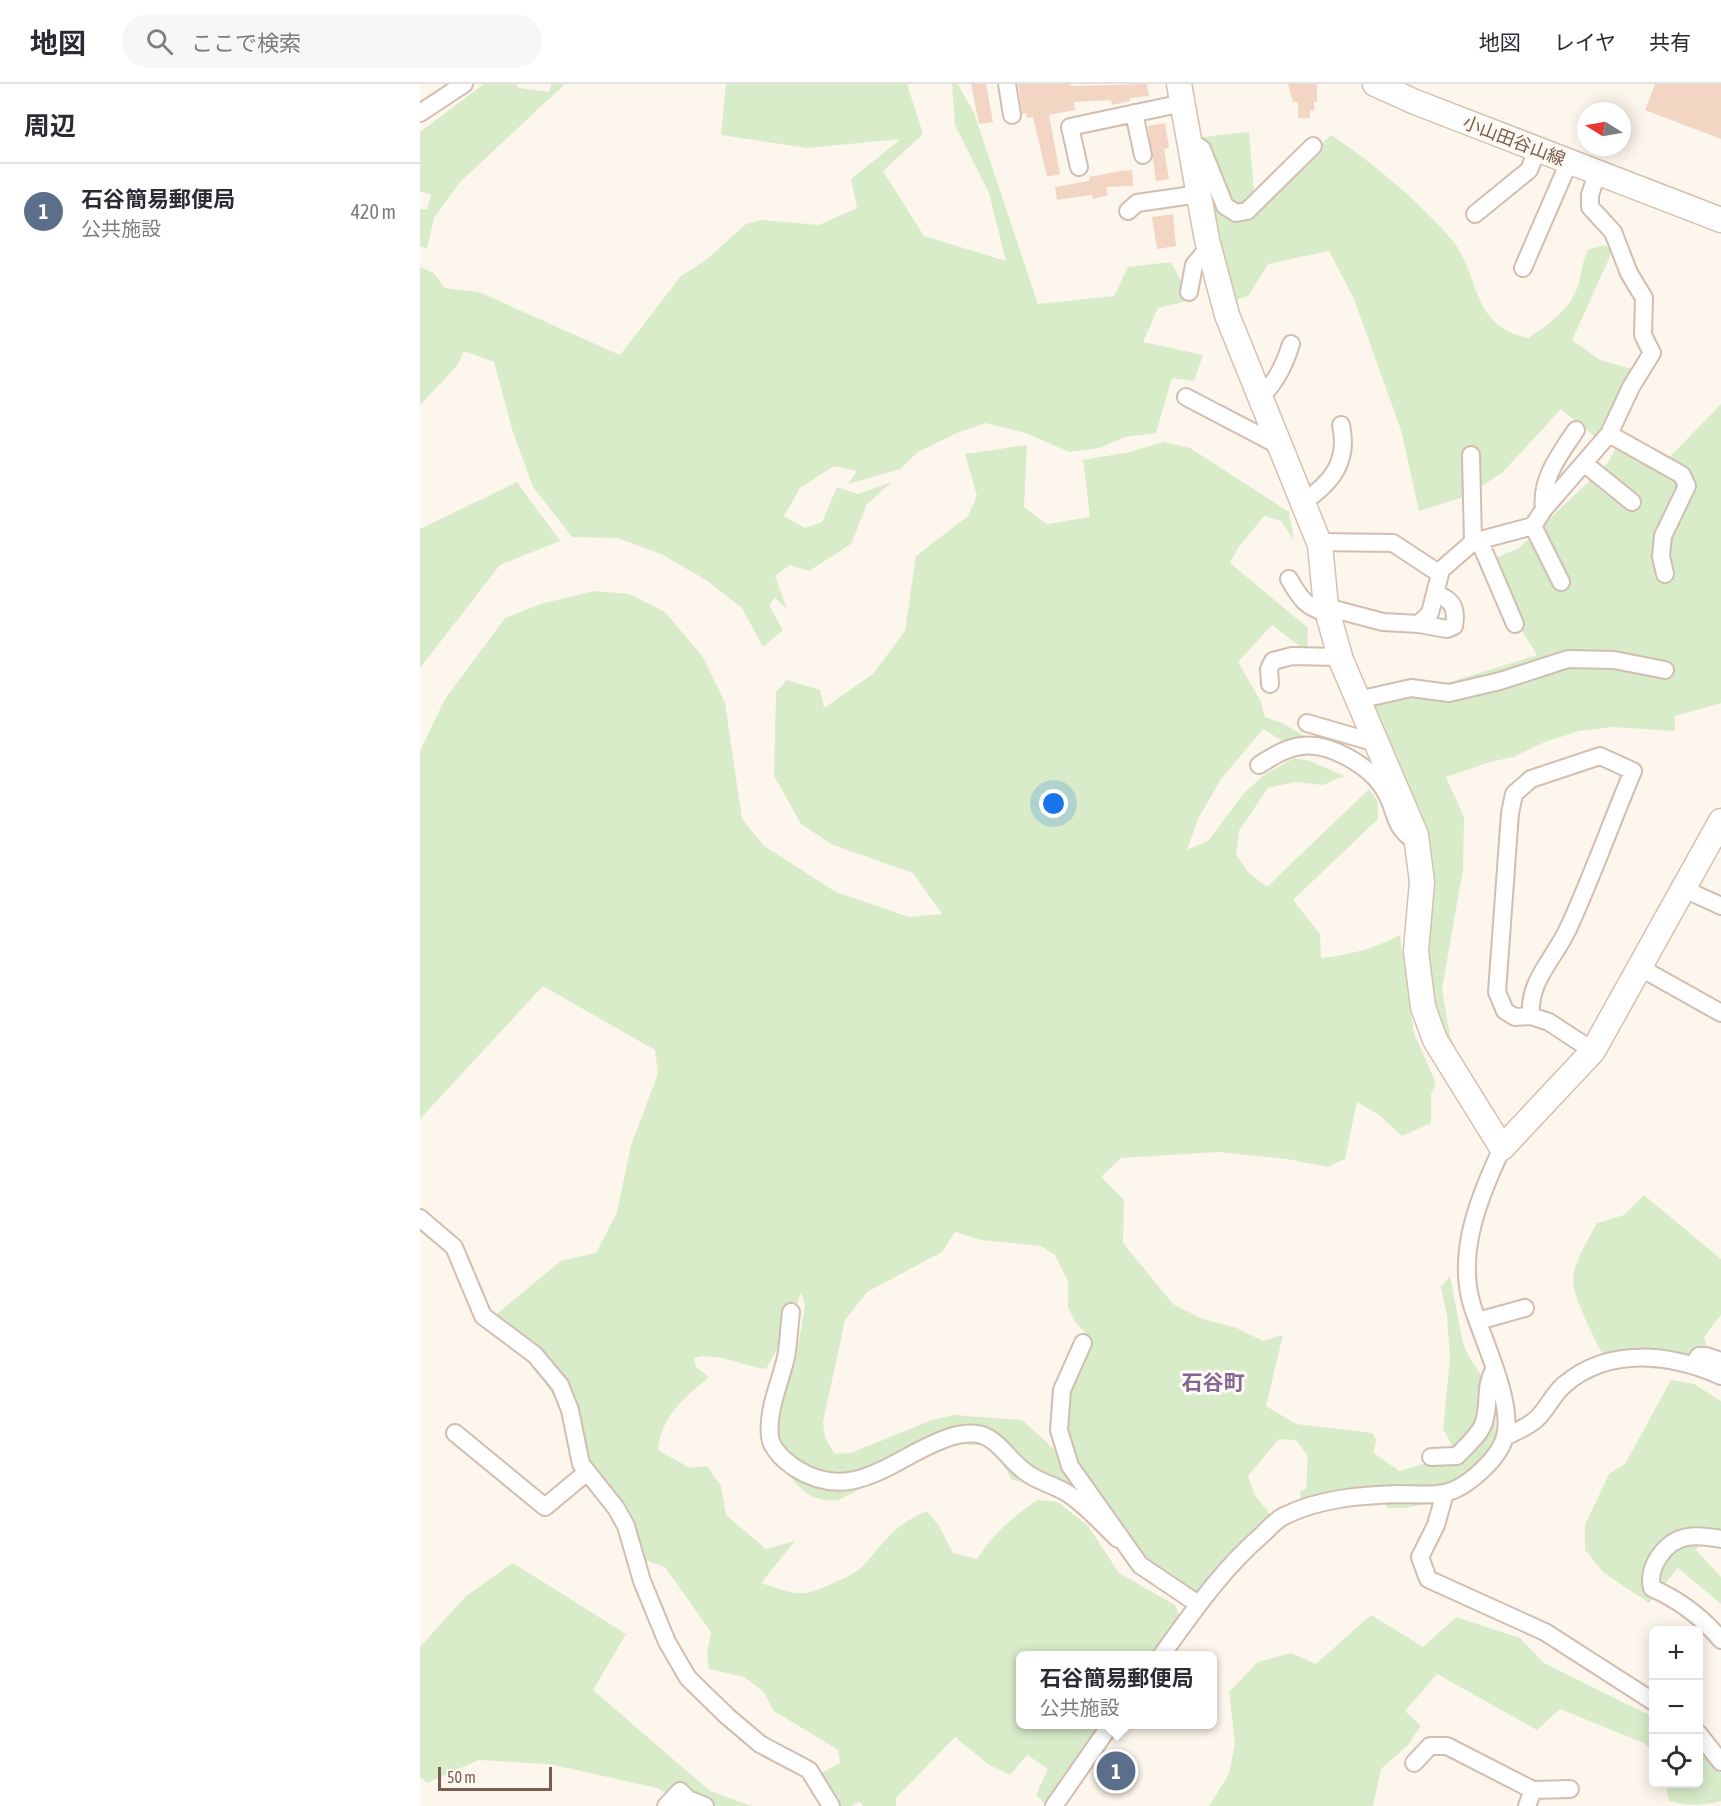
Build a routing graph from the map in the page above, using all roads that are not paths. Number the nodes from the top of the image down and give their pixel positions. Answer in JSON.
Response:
{"nodes":[{"id":1,"x":465,"y":84,"type":"edge"},
{"id":2,"x":1007,"y":84,"type":"edge"},
{"id":3,"x":1375,"y":84,"type":"edge"},
{"id":4,"x":1181,"y":94,"type":"edge"},
{"id":5,"x":420,"y":113,"type":"edge"},
{"id":6,"x":1134,"y":113,"type":"junction"},
{"id":7,"x":1012,"y":115,"type":"dead end"},
{"id":8,"x":1190,"y":141,"type":"junction"},
{"id":9,"x":1313,"y":146,"type":"dead end"},
{"id":10,"x":1537,"y":150,"type":"junction"},
{"id":11,"x":1143,"y":155,"type":"dead end"},
{"id":12,"x":1569,"y":162,"type":"junction"},
{"id":13,"x":1079,"y":167,"type":"dead end"},
{"id":14,"x":1597,"y":173,"type":"junction"},
{"id":15,"x":1199,"y":194,"type":"junction"},
{"id":16,"x":1128,"y":211,"type":"dead end"},
{"id":17,"x":1475,"y":214,"type":"dead end"},
{"id":18,"x":1721,"y":220,"type":"edge"},
{"id":19,"x":1209,"y":247,"type":"junction"},
{"id":20,"x":1523,"y":268,"type":"dead end"},
{"id":21,"x":1189,"y":292,"type":"dead end"},
{"id":22,"x":1291,"y":344,"type":"dead end"},
{"id":23,"x":1186,"y":397,"type":"dead end"},
{"id":24,"x":1260,"y":398,"type":"junction"},
{"id":25,"x":1341,"y":425,"type":"dead end"},
{"id":26,"x":1576,"y":430,"type":"dead end"},
{"id":27,"x":1609,"y":434,"type":"junction"},
{"id":28,"x":1278,"y":445,"type":"junction"},
{"id":29,"x":1471,"y":455,"type":"dead end"},
{"id":30,"x":1585,"y":464,"type":"junction"},
{"id":31,"x":1539,"y":496,"type":"junction"},
{"id":32,"x":1303,"y":502,"type":"junction"},
{"id":33,"x":1632,"y":502,"type":"dead end"},
{"id":34,"x":1533,"y":526,"type":"junction"},
{"id":35,"x":1476,"y":541,"type":"junction"},
{"id":36,"x":1318,"y":542,"type":"junction"},
{"id":37,"x":1440,"y":574,"type":"junction"},
{"id":38,"x":1665,"y":574,"type":"dead end"},
{"id":39,"x":1289,"y":579,"type":"dead end"},
{"id":40,"x":1561,"y":582,"type":"dead end"},
{"id":41,"x":1437,"y":595,"type":"junction"},
{"id":42,"x":1327,"y":610,"type":"junction"},
{"id":43,"x":1419,"y":624,"type":"junction"},
{"id":44,"x":1515,"y":624,"type":"dead end"},
{"id":45,"x":1340,"y":657,"type":"junction"},
{"id":46,"x":1665,"y":670,"type":"dead end"},
{"id":47,"x":1270,"y":684,"type":"dead end"},
{"id":48,"x":1358,"y":700,"type":"junction"},
{"id":49,"x":1307,"y":723,"type":"dead end"},
{"id":50,"x":1377,"y":743,"type":"junction"},
{"id":51,"x":1259,"y":765,"type":"dead end"},
{"id":52,"x":1721,"y":821,"type":"edge"},
{"id":53,"x":1416,"y":842,"type":"junction"},
{"id":54,"x":1682,"y":888,"type":"junction"},
{"id":55,"x":1721,"y":906,"type":"edge"},
{"id":56,"x":1639,"y":967,"type":"junction"},
{"id":57,"x":1721,"y":1013,"type":"edge"},
{"id":58,"x":1531,"y":1016,"type":"junction"},
{"id":59,"x":1593,"y":1051,"type":"junction"},
{"id":60,"x":1502,"y":1148,"type":"junction"},
{"id":61,"x":420,"y":1218,"type":"edge"},
{"id":62,"x":1525,"y":1308,"type":"dead end"},
{"id":63,"x":790,"y":1312,"type":"dead end"},
{"id":64,"x":1478,"y":1321,"type":"junction"},
{"id":65,"x":1083,"y":1343,"type":"dead end"},
{"id":66,"x":1721,"y":1361,"type":"edge"},
{"id":67,"x":1693,"y":1365,"type":"junction"},
{"id":68,"x":1494,"y":1370,"type":"junction"},
{"id":69,"x":1721,"y":1376,"type":"edge"},
{"id":70,"x":454,"y":1433,"type":"dead end"},
{"id":71,"x":1505,"y":1437,"type":"junction"},
{"id":72,"x":1431,"y":1457,"type":"dead end"},
{"id":73,"x":588,"y":1472,"type":"junction"},
{"id":74,"x":1445,"y":1493,"type":"junction"},
{"id":75,"x":1118,"y":1539,"type":"junction"},
{"id":76,"x":1721,"y":1539,"type":"edge"},
{"id":77,"x":1198,"y":1604,"type":"junction"},
{"id":78,"x":1721,"y":1640,"type":"edge"},
{"id":79,"x":1165,"y":1651,"type":"edge"},
{"id":80,"x":1649,"y":1699,"type":"edge"},
{"id":81,"x":1108,"y":1729,"type":"edge"},
{"id":82,"x":1699,"y":1734,"type":"edge"},
{"id":83,"x":1721,"y":1762,"type":"edge"},
{"id":84,"x":1414,"y":1763,"type":"dead end"},
{"id":85,"x":1570,"y":1789,"type":"dead end"},
{"id":86,"x":1533,"y":1790,"type":"junction"},
{"id":87,"x":686,"y":1802,"type":"edge"},
{"id":88,"x":666,"y":1806,"type":"edge"},
{"id":89,"x":705,"y":1806,"type":"edge"},
{"id":90,"x":830,"y":1806,"type":"edge"},
{"id":91,"x":1054,"y":1806,"type":"edge"},
{"id":92,"x":1527,"y":1806,"type":"edge"}],
"edges":[{"from":1,"to":5,"type":"street"},
{"from":2,"to":7,"type":"street"},
{"from":3,"to":10,"type":"street","name":"小山田谷山線"},
{"from":4,"to":6,"type":"street"},
{"from":4,"to":8,"type":"street"},
{"from":6,"to":11,"type":"street"},
{"from":6,"to":13,"type":"street"},
{"from":8,"to":9,"type":"street"},
{"from":8,"to":15,"type":"street"},
{"from":10,"to":12,"type":"street","name":"小山田谷山線"},
{"from":10,"to":17,"type":"street"},
{"from":12,"to":14,"type":"street","name":"小山田谷山線"},
{"from":12,"to":20,"type":"street"},
{"from":14,"to":18,"type":"street","name":"小山田谷山線"},
{"from":14,"to":27,"type":"street"},
{"from":15,"to":16,"type":"street"},
{"from":15,"to":19,"type":"street"},
{"from":19,"to":21,"type":"street"},
{"from":19,"to":24,"type":"street"},
{"from":22,"to":24,"type":"street"},
{"from":23,"to":28,"type":"street"},
{"from":24,"to":28,"type":"street"},
{"from":25,"to":32,"type":"street"},
{"from":26,"to":31,"type":"street"},
{"from":27,"to":30,"type":"street"},
{"from":27,"to":38,"type":"street"},
{"from":28,"to":32,"type":"street"},
{"from":29,"to":35,"type":"street"},
{"from":30,"to":31,"type":"street"},
{"from":30,"to":33,"type":"street"},
{"from":31,"to":34,"type":"street"},
{"from":32,"to":36,"type":"street"},
{"from":34,"to":35,"type":"street"},
{"from":34,"to":40,"type":"street"},
{"from":35,"to":37,"type":"street"},
{"from":35,"to":44,"type":"street"},
{"from":36,"to":37,"type":"street"},
{"from":36,"to":42,"type":"street"},
{"from":37,"to":41,"type":"street"},
{"from":39,"to":42,"type":"street"},
{"from":41,"to":43,"type":"street"},
{"from":41,"to":43,"type":"street"},
{"from":42,"to":43,"type":"street"},
{"from":42,"to":45,"type":"street"},
{"from":45,"to":47,"type":"street"},
{"from":45,"to":48,"type":"street"},
{"from":46,"to":48,"type":"street"},
{"from":48,"to":50,"type":"street"},
{"from":49,"to":50,"type":"street"},
{"from":50,"to":53,"type":"street"},
{"from":51,"to":53,"type":"street"},
{"from":52,"to":54,"type":"street"},
{"from":53,"to":60,"type":"street"},
{"from":54,"to":55,"type":"street"},
{"from":54,"to":56,"type":"street"},
{"from":56,"to":57,"type":"street"},
{"from":56,"to":59,"type":"street"},
{"from":58,"to":58,"type":"street"},
{"from":58,"to":59,"type":"street"},
{"from":59,"to":60,"type":"street"},
{"from":60,"to":64,"type":"street"},
{"from":61,"to":73,"type":"street"},
{"from":62,"to":64,"type":"street"},
{"from":63,"to":75,"type":"street"},
{"from":64,"to":68,"type":"street"},
{"from":65,"to":75,"type":"street"},
{"from":66,"to":67,"type":"street"},
{"from":67,"to":69,"type":"street"},
{"from":67,"to":71,"type":"street"},
{"from":68,"to":71,"type":"street"},
{"from":68,"to":72,"type":"street"},
{"from":70,"to":73,"type":"street"},
{"from":71,"to":74,"type":"street"},
{"from":73,"to":90,"type":"street"},
{"from":74,"to":77,"type":"street"},
{"from":74,"to":80,"type":"street"},
{"from":75,"to":77,"type":"street"},
{"from":76,"to":78,"type":"street"},
{"from":77,"to":79,"type":"street"},
{"from":81,"to":91,"type":"street"},
{"from":82,"to":83,"type":"street"},
{"from":84,"to":86,"type":"street"},
{"from":85,"to":86,"type":"street"},
{"from":86,"to":92,"type":"street"},
{"from":87,"to":88,"type":"street"},
{"from":87,"to":89,"type":"street"}]}
